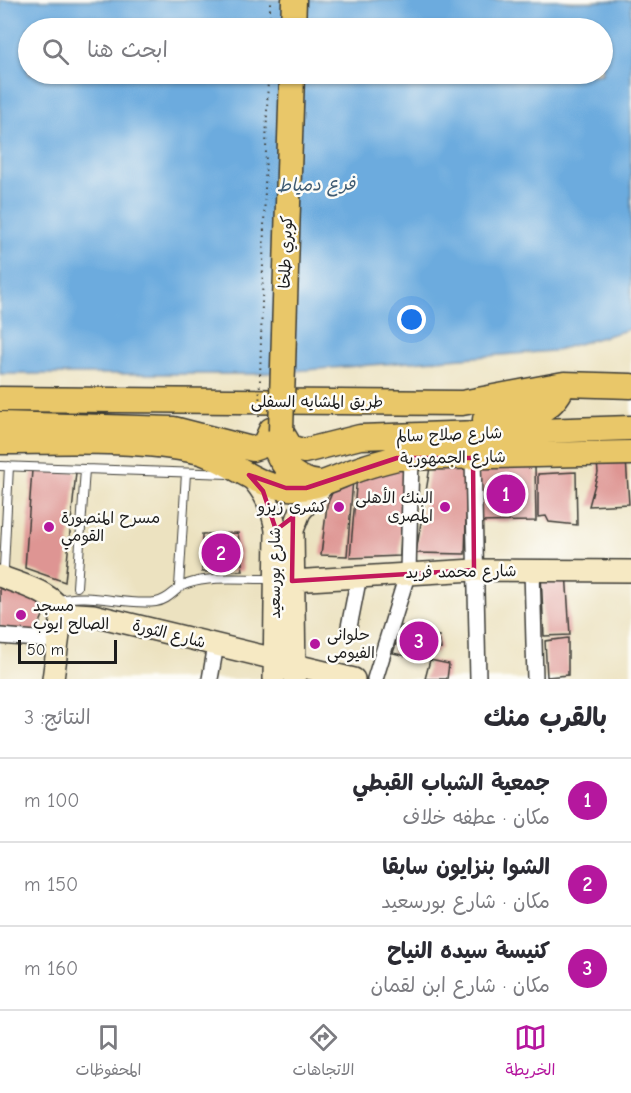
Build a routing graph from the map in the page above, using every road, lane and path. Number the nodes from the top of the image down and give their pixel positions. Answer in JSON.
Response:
{"nodes":[{"id":1,"x":270,"y":0,"type":"edge"},
{"id":2,"x":279,"y":0,"type":"edge"},
{"id":3,"x":294,"y":0,"type":"edge"},
{"id":4,"x":270,"y":18,"type":"edge"},
{"id":5,"x":279,"y":18,"type":"edge"},
{"id":6,"x":293,"y":18,"type":"edge"},
{"id":7,"x":268,"y":84,"type":"edge"},
{"id":8,"x":278,"y":84,"type":"edge"},
{"id":9,"x":291,"y":84,"type":"edge"},
{"id":10,"x":564,"y":384,"type":"junction"},
{"id":11,"x":631,"y":386,"type":"edge"},
{"id":12,"x":0,"y":399,"type":"edge"},
{"id":13,"x":0,"y":424,"type":"edge"},
{"id":14,"x":270,"y":426,"type":"junction"},
{"id":15,"x":631,"y":432,"type":"edge"},
{"id":16,"x":388,"y":437,"type":"junction"},
{"id":17,"x":0,"y":442,"type":"edge"},
{"id":18,"x":631,"y":453,"type":"edge"},
{"id":19,"x":411,"y":458,"type":"junction"},
{"id":20,"x":473,"y":458,"type":"junction"},
{"id":21,"x":0,"y":466,"type":"edge"},
{"id":22,"x":9,"y":466,"type":"junction"},
{"id":23,"x":85,"y":469,"type":"junction"},
{"id":24,"x":186,"y":473,"type":"junction"},
{"id":25,"x":249,"y":475,"type":"junction"},
{"id":26,"x":325,"y":483,"type":"junction"},
{"id":27,"x":285,"y":530,"type":"junction"},
{"id":28,"x":474,"y":570,"type":"junction"},
{"id":29,"x":532,"y":570,"type":"junction"},
{"id":30,"x":631,"y":571,"type":"edge"},
{"id":31,"x":2,"y":572,"type":"edge"},
{"id":32,"x":408,"y":572,"type":"junction"},
{"id":33,"x":359,"y":576,"type":"junction"},
{"id":34,"x":284,"y":580,"type":"junction"},
{"id":35,"x":77,"y":587,"type":"dead end"},
{"id":36,"x":179,"y":587,"type":"junction"},
{"id":37,"x":58,"y":607,"type":"junction"},
{"id":38,"x":349,"y":627,"type":"dead end"},
{"id":39,"x":0,"y":636,"type":"edge"},
{"id":40,"x":60,"y":641,"type":"junction"},
{"id":41,"x":216,"y":645,"type":"junction"},
{"id":42,"x":274,"y":669,"type":"edge"},
{"id":43,"x":295,"y":672,"type":"edge"},
{"id":44,"x":53,"y":679,"type":"edge"},
{"id":45,"x":210,"y":679,"type":"edge"},
{"id":46,"x":354,"y":679,"type":"edge"},
{"id":47,"x":375,"y":679,"type":"edge"},
{"id":48,"x":478,"y":679,"type":"edge"},
{"id":49,"x":535,"y":679,"type":"edge"}],
"edges":[{"from":1,"to":4,"type":"path"},
{"from":2,"to":5,"type":"main road"},
{"from":3,"to":6,"type":"main road"},
{"from":7,"to":14,"type":"path","bridge":true},
{"from":8,"to":14,"type":"main road","name":"كوبري طلخا"},
{"from":9,"to":14,"type":"main road","name":"كوبري طلخا","bridge":true},
{"from":10,"to":11,"type":"main road","name":"طريق المشايه السفلى"},
{"from":10,"to":12,"type":"main road","name":"طريق المشايه السفلى"},
{"from":10,"to":16,"type":"main road"},
{"from":13,"to":14,"type":"main road"},
{"from":14,"to":16,"type":"main road","name":"شارع صلاح سالم"},
{"from":14,"to":26,"type":"main road"},
{"from":15,"to":16,"type":"main road","name":"شارع صلاح سالم"},
{"from":17,"to":25,"type":"main road","name":"شارع الجمهورية"},
{"from":18,"to":20,"type":"main road","name":"شارع الجمهورية"},
{"from":19,"to":20,"type":"main road","name":"شارع الجمهورية"},
{"from":19,"to":26,"type":"main road","name":"شارع الجمهورية"},
{"from":19,"to":32,"type":"street"},
{"from":20,"to":28,"type":"street"},
{"from":21,"to":22,"type":"lane"},
{"from":22,"to":23,"type":"lane"},
{"from":22,"to":31,"type":"lane"},
{"from":23,"to":24,"type":"lane"},
{"from":23,"to":35,"type":"lane"},
{"from":24,"to":25,"type":"lane"},
{"from":24,"to":36,"type":"lane"},
{"from":25,"to":26,"type":"main road","name":"شارع الجمهورية"},
{"from":25,"to":27,"type":"street","name":"شارع بورسعيد"},
{"from":26,"to":27,"type":"street","name":"شارع بورسعيد"},
{"from":27,"to":34,"type":"street","name":"شارع بورسعيد"},
{"from":28,"to":29,"type":"street","name":"شارع محمد فريد"},
{"from":28,"to":32,"type":"street","name":"شارع محمد فريد"},
{"from":28,"to":48,"type":"street"},
{"from":29,"to":30,"type":"street","name":"شارع محمد فريد"},
{"from":29,"to":49,"type":"street"},
{"from":31,"to":37,"type":"street"},
{"from":32,"to":33,"type":"street","name":"شارع محمد فريد"},
{"from":32,"to":47,"type":"street"},
{"from":33,"to":34,"type":"street","name":"شارع محمد فريد"},
{"from":33,"to":38,"type":"street"},
{"from":34,"to":36,"type":"lane"},
{"from":34,"to":42,"type":"street","name":"شارع بورسعيد"},
{"from":34,"to":43,"type":"street","name":"شارع بورسعيد"},
{"from":36,"to":37,"type":"lane"},
{"from":37,"to":40,"type":"street"},
{"from":37,"to":41,"type":"street","name":"شارع الثورة"},
{"from":39,"to":40,"type":"street"},
{"from":40,"to":44,"type":"street"},
{"from":41,"to":42,"type":"street","name":"شارع الثورة"},
{"from":41,"to":45,"type":"street"},
{"from":43,"to":46,"type":"street"}]}
